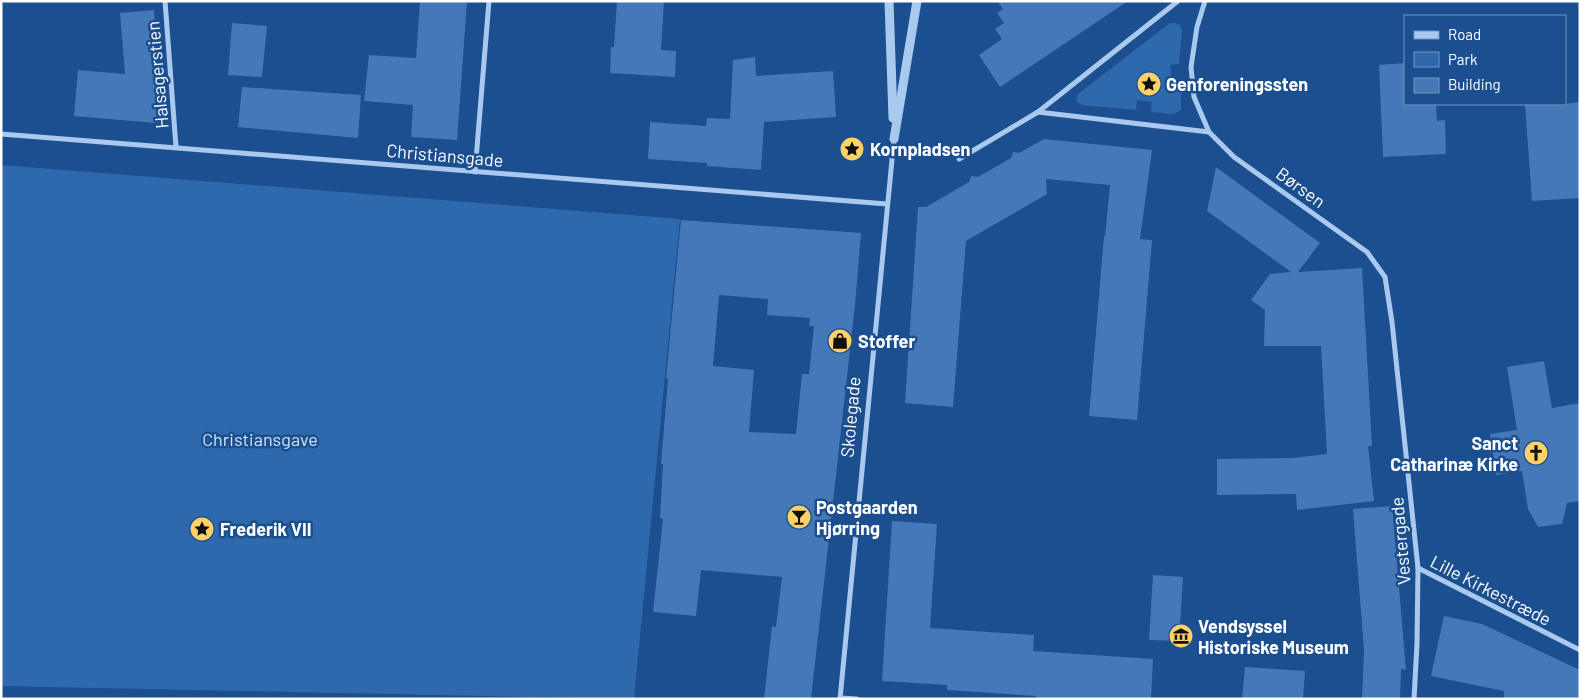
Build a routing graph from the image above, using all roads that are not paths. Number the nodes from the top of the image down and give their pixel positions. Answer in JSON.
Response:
{"nodes":[{"id":1,"x":164,"y":1,"type":"edge"},
{"id":2,"x":489,"y":1,"type":"edge"},
{"id":3,"x":889,"y":1,"type":"edge"},
{"id":4,"x":917,"y":1,"type":"edge"},
{"id":5,"x":1178,"y":1,"type":"edge"},
{"id":6,"x":1205,"y":1,"type":"edge"},
{"id":7,"x":1038,"y":112,"type":"junction"},
{"id":8,"x":1209,"y":132,"type":"junction"},
{"id":9,"x":1,"y":134,"type":"edge"},
{"id":10,"x":894,"y":139,"type":"junction"},
{"id":11,"x":176,"y":147,"type":"junction"},
{"id":12,"x":959,"y":159,"type":"dead end"},
{"id":13,"x":475,"y":172,"type":"junction"},
{"id":14,"x":886,"y":204,"type":"junction"},
{"id":15,"x":1377,"y":264,"type":"joint"},
{"id":16,"x":1418,"y":568,"type":"junction"},
{"id":17,"x":1580,"y":650,"type":"edge"},
{"id":18,"x":840,"y":698,"type":"edge"},
{"id":19,"x":857,"y":699,"type":"edge"},
{"id":20,"x":1414,"y":699,"type":"edge"}],
"edges":[{"from":1,"to":11,"type":"street","name":"Halsagerstien"},
{"from":2,"to":13,"type":"street"},
{"from":3,"to":10,"type":"street","name":"Skolegade"},
{"from":4,"to":10,"type":"street","name":"Skolegade"},
{"from":5,"to":7,"type":"street"},
{"from":6,"to":8,"type":"street","name":"Børsen"},
{"from":7,"to":8,"type":"street"},
{"from":7,"to":12,"type":"street"},
{"from":8,"to":15,"type":"street","name":"Børsen"},
{"from":9,"to":11,"type":"street","name":"Christiansgade"},
{"from":10,"to":14,"type":"street","name":"Skolegade"},
{"from":11,"to":13,"type":"street","name":"Christiansgade"},
{"from":13,"to":14,"type":"street","name":"Christiansgade"},
{"from":14,"to":18,"type":"street","name":"Skolegade"},
{"from":15,"to":16,"type":"street","name":"Vestergade"},
{"from":16,"to":17,"type":"street","name":"Lille Kirkestræde"},
{"from":16,"to":20,"type":"street","name":"Vestergade"},
{"from":18,"to":19,"type":"street"}]}
